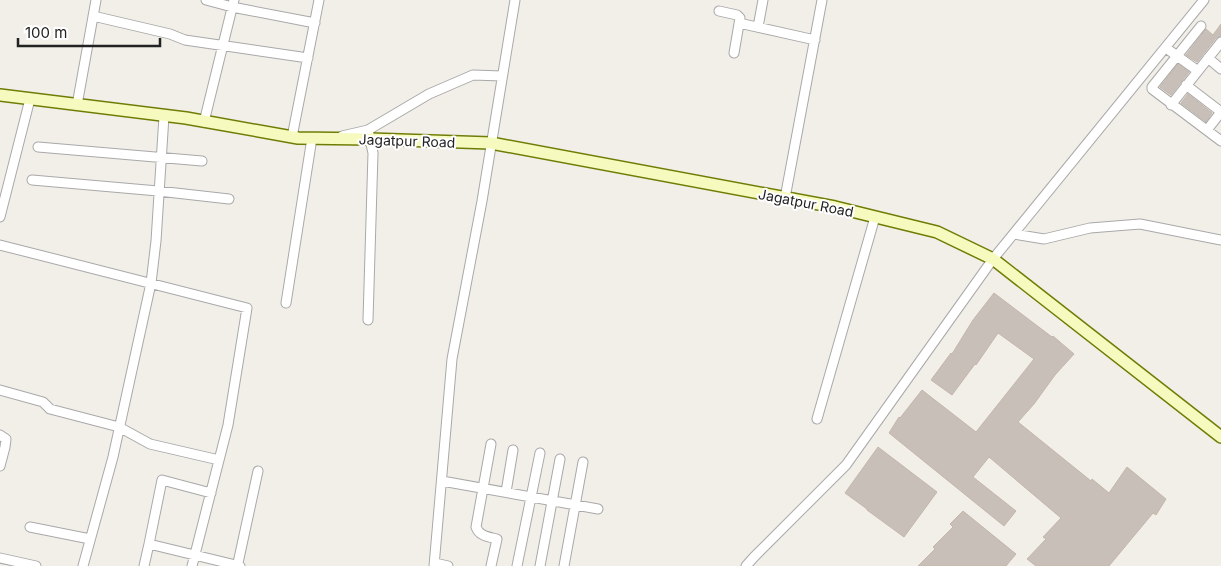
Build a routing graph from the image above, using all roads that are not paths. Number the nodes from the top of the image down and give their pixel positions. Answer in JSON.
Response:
{"nodes":[{"id":1,"x":96,"y":0,"type":"edge"},
{"id":2,"x":206,"y":0,"type":"edge"},
{"id":3,"x":319,"y":0,"type":"edge"},
{"id":4,"x":515,"y":0,"type":"edge"},
{"id":5,"x":763,"y":0,"type":"edge"},
{"id":6,"x":822,"y":0,"type":"edge"},
{"id":7,"x":1204,"y":0,"type":"edge"},
{"id":8,"x":233,"y":3,"type":"edge"},
{"id":9,"x":719,"y":11,"type":"dead end"},
{"id":10,"x":93,"y":16,"type":"junction"},
{"id":11,"x":315,"y":23,"type":"junction"},
{"id":12,"x":739,"y":23,"type":"junction"},
{"id":13,"x":1201,"y":26,"type":"dead end"},
{"id":14,"x":758,"y":27,"type":"junction"},
{"id":15,"x":815,"y":40,"type":"junction"},
{"id":16,"x":1221,"y":42,"type":"edge"},
{"id":17,"x":222,"y":46,"type":"junction"},
{"id":18,"x":1166,"y":48,"type":"junction"},
{"id":19,"x":734,"y":53,"type":"dead end"},
{"id":20,"x":1178,"y":56,"type":"junction"},
{"id":21,"x":308,"y":58,"type":"junction"},
{"id":22,"x":1208,"y":58,"type":"junction"},
{"id":23,"x":1221,"y":68,"type":"edge"},
{"id":24,"x":1198,"y":71,"type":"junction"},
{"id":25,"x":502,"y":76,"type":"junction"},
{"id":26,"x":1186,"y":85,"type":"junction"},
{"id":27,"x":0,"y":95,"type":"edge"},
{"id":28,"x":30,"y":99,"type":"junction"},
{"id":29,"x":76,"y":105,"type":"junction"},
{"id":30,"x":1171,"y":105,"type":"junction"},
{"id":31,"x":1221,"y":112,"type":"edge"},
{"id":32,"x":164,"y":116,"type":"junction"},
{"id":33,"x":204,"y":122,"type":"junction"},
{"id":34,"x":1206,"y":130,"type":"junction"},
{"id":35,"x":369,"y":134,"type":"junction"},
{"id":36,"x":292,"y":136,"type":"junction"},
{"id":37,"x":312,"y":138,"type":"junction"},
{"id":38,"x":1221,"y":141,"type":"edge"},
{"id":39,"x":491,"y":143,"type":"junction"},
{"id":40,"x":38,"y":147,"type":"dead end"},
{"id":41,"x":162,"y":157,"type":"junction"},
{"id":42,"x":202,"y":161,"type":"dead end"},
{"id":43,"x":32,"y":180,"type":"dead end"},
{"id":44,"x":158,"y":191,"type":"junction"},
{"id":45,"x":785,"y":198,"type":"junction"},
{"id":46,"x":229,"y":199,"type":"dead end"},
{"id":47,"x":0,"y":217,"type":"edge"},
{"id":48,"x":875,"y":217,"type":"junction"},
{"id":49,"x":1014,"y":234,"type":"junction"},
{"id":50,"x":1221,"y":240,"type":"edge"},
{"id":51,"x":0,"y":245,"type":"edge"},
{"id":52,"x":993,"y":260,"type":"junction"},
{"id":53,"x":151,"y":283,"type":"junction"},
{"id":54,"x":286,"y":303,"type":"dead end"},
{"id":55,"x":368,"y":320,"type":"dead end"},
{"id":56,"x":0,"y":390,"type":"edge"},
{"id":57,"x":817,"y":419,"type":"dead end"},
{"id":58,"x":119,"y":427,"type":"junction"},
{"id":59,"x":0,"y":435,"type":"edge"},
{"id":60,"x":1221,"y":437,"type":"edge"},
{"id":61,"x":491,"y":444,"type":"dead end"},
{"id":62,"x":513,"y":450,"type":"dead end"},
{"id":63,"x":540,"y":453,"type":"dead end"},
{"id":64,"x":560,"y":459,"type":"dead end"},
{"id":65,"x":219,"y":460,"type":"junction"},
{"id":66,"x":583,"y":462,"type":"dead end"},
{"id":67,"x":0,"y":466,"type":"edge"},
{"id":68,"x":258,"y":471,"type":"dead end"},
{"id":69,"x":442,"y":481,"type":"junction"},
{"id":70,"x":483,"y":489,"type":"junction"},
{"id":71,"x":506,"y":492,"type":"junction"},
{"id":72,"x":210,"y":493,"type":"junction"},
{"id":73,"x":532,"y":497,"type":"junction"},
{"id":74,"x":552,"y":501,"type":"junction"},
{"id":75,"x":576,"y":505,"type":"junction"},
{"id":76,"x":598,"y":509,"type":"dead end"},
{"id":77,"x":30,"y":527,"type":"dead end"},
{"id":78,"x":90,"y":539,"type":"junction"},
{"id":79,"x":149,"y":544,"type":"junction"},
{"id":80,"x":195,"y":554,"type":"junction"},
{"id":81,"x":0,"y":558,"type":"edge"},
{"id":82,"x":434,"y":565,"type":"edge"},
{"id":83,"x":36,"y":566,"type":"edge"},
{"id":84,"x":82,"y":566,"type":"edge"},
{"id":85,"x":144,"y":566,"type":"edge"},
{"id":86,"x":192,"y":566,"type":"edge"},
{"id":87,"x":239,"y":566,"type":"edge"},
{"id":88,"x":448,"y":566,"type":"edge"},
{"id":89,"x":492,"y":566,"type":"edge"},
{"id":90,"x":517,"y":566,"type":"edge"},
{"id":91,"x":540,"y":566,"type":"edge"},
{"id":92,"x":564,"y":566,"type":"edge"},
{"id":93,"x":746,"y":566,"type":"edge"}],
"edges":[{"from":1,"to":10,"type":"street"},
{"from":2,"to":8,"type":"street"},
{"from":3,"to":11,"type":"street"},
{"from":4,"to":25,"type":"street"},
{"from":5,"to":14,"type":"street"},
{"from":6,"to":15,"type":"street"},
{"from":7,"to":18,"type":"street"},
{"from":8,"to":11,"type":"street"},
{"from":8,"to":17,"type":"street"},
{"from":9,"to":12,"type":"street"},
{"from":10,"to":17,"type":"street"},
{"from":10,"to":29,"type":"street"},
{"from":11,"to":21,"type":"street"},
{"from":12,"to":14,"type":"street"},
{"from":12,"to":19,"type":"street"},
{"from":13,"to":20,"type":"street"},
{"from":14,"to":15,"type":"street"},
{"from":15,"to":45,"type":"street"},
{"from":16,"to":22,"type":"street"},
{"from":17,"to":21,"type":"street"},
{"from":17,"to":33,"type":"street"},
{"from":18,"to":20,"type":"street"},
{"from":18,"to":49,"type":"street"},
{"from":20,"to":24,"type":"street"},
{"from":20,"to":30,"type":"street"},
{"from":21,"to":36,"type":"street"},
{"from":22,"to":23,"type":"street"},
{"from":22,"to":24,"type":"street"},
{"from":24,"to":26,"type":"street"},
{"from":25,"to":35,"type":"street","name":"Jagatpur Road"},
{"from":25,"to":39,"type":"street"},
{"from":26,"to":30,"type":"street"},
{"from":26,"to":31,"type":"street"},
{"from":27,"to":28,"type":"street","name":"Jagatpur Road"},
{"from":28,"to":29,"type":"street","name":"Jagatpur Road"},
{"from":28,"to":47,"type":"street"},
{"from":29,"to":32,"type":"street","name":"Jagatpur Road"},
{"from":30,"to":34,"type":"street"},
{"from":31,"to":34,"type":"street"},
{"from":32,"to":33,"type":"street","name":"Jagatpur Road"},
{"from":32,"to":41,"type":"street"},
{"from":33,"to":36,"type":"street","name":"Jagatpur Road"},
{"from":34,"to":38,"type":"street"},
{"from":35,"to":37,"type":"street","name":"Jagatpur Road"},
{"from":35,"to":39,"type":"street","name":"Jagatpur Road"},
{"from":35,"to":55,"type":"street"},
{"from":36,"to":37,"type":"street","name":"Jagatpur Road"},
{"from":37,"to":54,"type":"street"},
{"from":39,"to":45,"type":"street","name":"Jagatpur Road"},
{"from":39,"to":69,"type":"street"},
{"from":40,"to":41,"type":"street"},
{"from":41,"to":42,"type":"street"},
{"from":41,"to":44,"type":"street"},
{"from":43,"to":44,"type":"street"},
{"from":44,"to":46,"type":"street"},
{"from":44,"to":53,"type":"street"},
{"from":45,"to":48,"type":"street","name":"Jagatpur Road"},
{"from":48,"to":52,"type":"street","name":"Jagatpur Road"},
{"from":48,"to":57,"type":"street"},
{"from":49,"to":50,"type":"street"},
{"from":49,"to":52,"type":"street"},
{"from":51,"to":53,"type":"street"},
{"from":52,"to":60,"type":"street","name":"Jagatpur Road"},
{"from":52,"to":93,"type":"street"},
{"from":53,"to":58,"type":"street"},
{"from":53,"to":65,"type":"street"},
{"from":56,"to":58,"type":"street"},
{"from":58,"to":65,"type":"street"},
{"from":58,"to":78,"type":"street"},
{"from":59,"to":67,"type":"street"},
{"from":61,"to":70,"type":"street"},
{"from":62,"to":71,"type":"street"},
{"from":63,"to":73,"type":"street"},
{"from":64,"to":74,"type":"street"},
{"from":65,"to":72,"type":"street"},
{"from":66,"to":75,"type":"street"},
{"from":68,"to":87,"type":"street"},
{"from":69,"to":70,"type":"street"},
{"from":69,"to":82,"type":"street"},
{"from":70,"to":71,"type":"street"},
{"from":70,"to":89,"type":"street"},
{"from":71,"to":73,"type":"street"},
{"from":72,"to":79,"type":"street"},
{"from":72,"to":80,"type":"street"},
{"from":73,"to":74,"type":"street"},
{"from":73,"to":90,"type":"street"},
{"from":74,"to":75,"type":"street"},
{"from":74,"to":91,"type":"street"},
{"from":75,"to":76,"type":"street"},
{"from":75,"to":92,"type":"street"},
{"from":77,"to":78,"type":"street"},
{"from":78,"to":84,"type":"street"},
{"from":79,"to":80,"type":"street"},
{"from":79,"to":85,"type":"street"},
{"from":80,"to":86,"type":"street"},
{"from":80,"to":87,"type":"street"},
{"from":81,"to":83,"type":"street"},
{"from":82,"to":88,"type":"street"}]}
